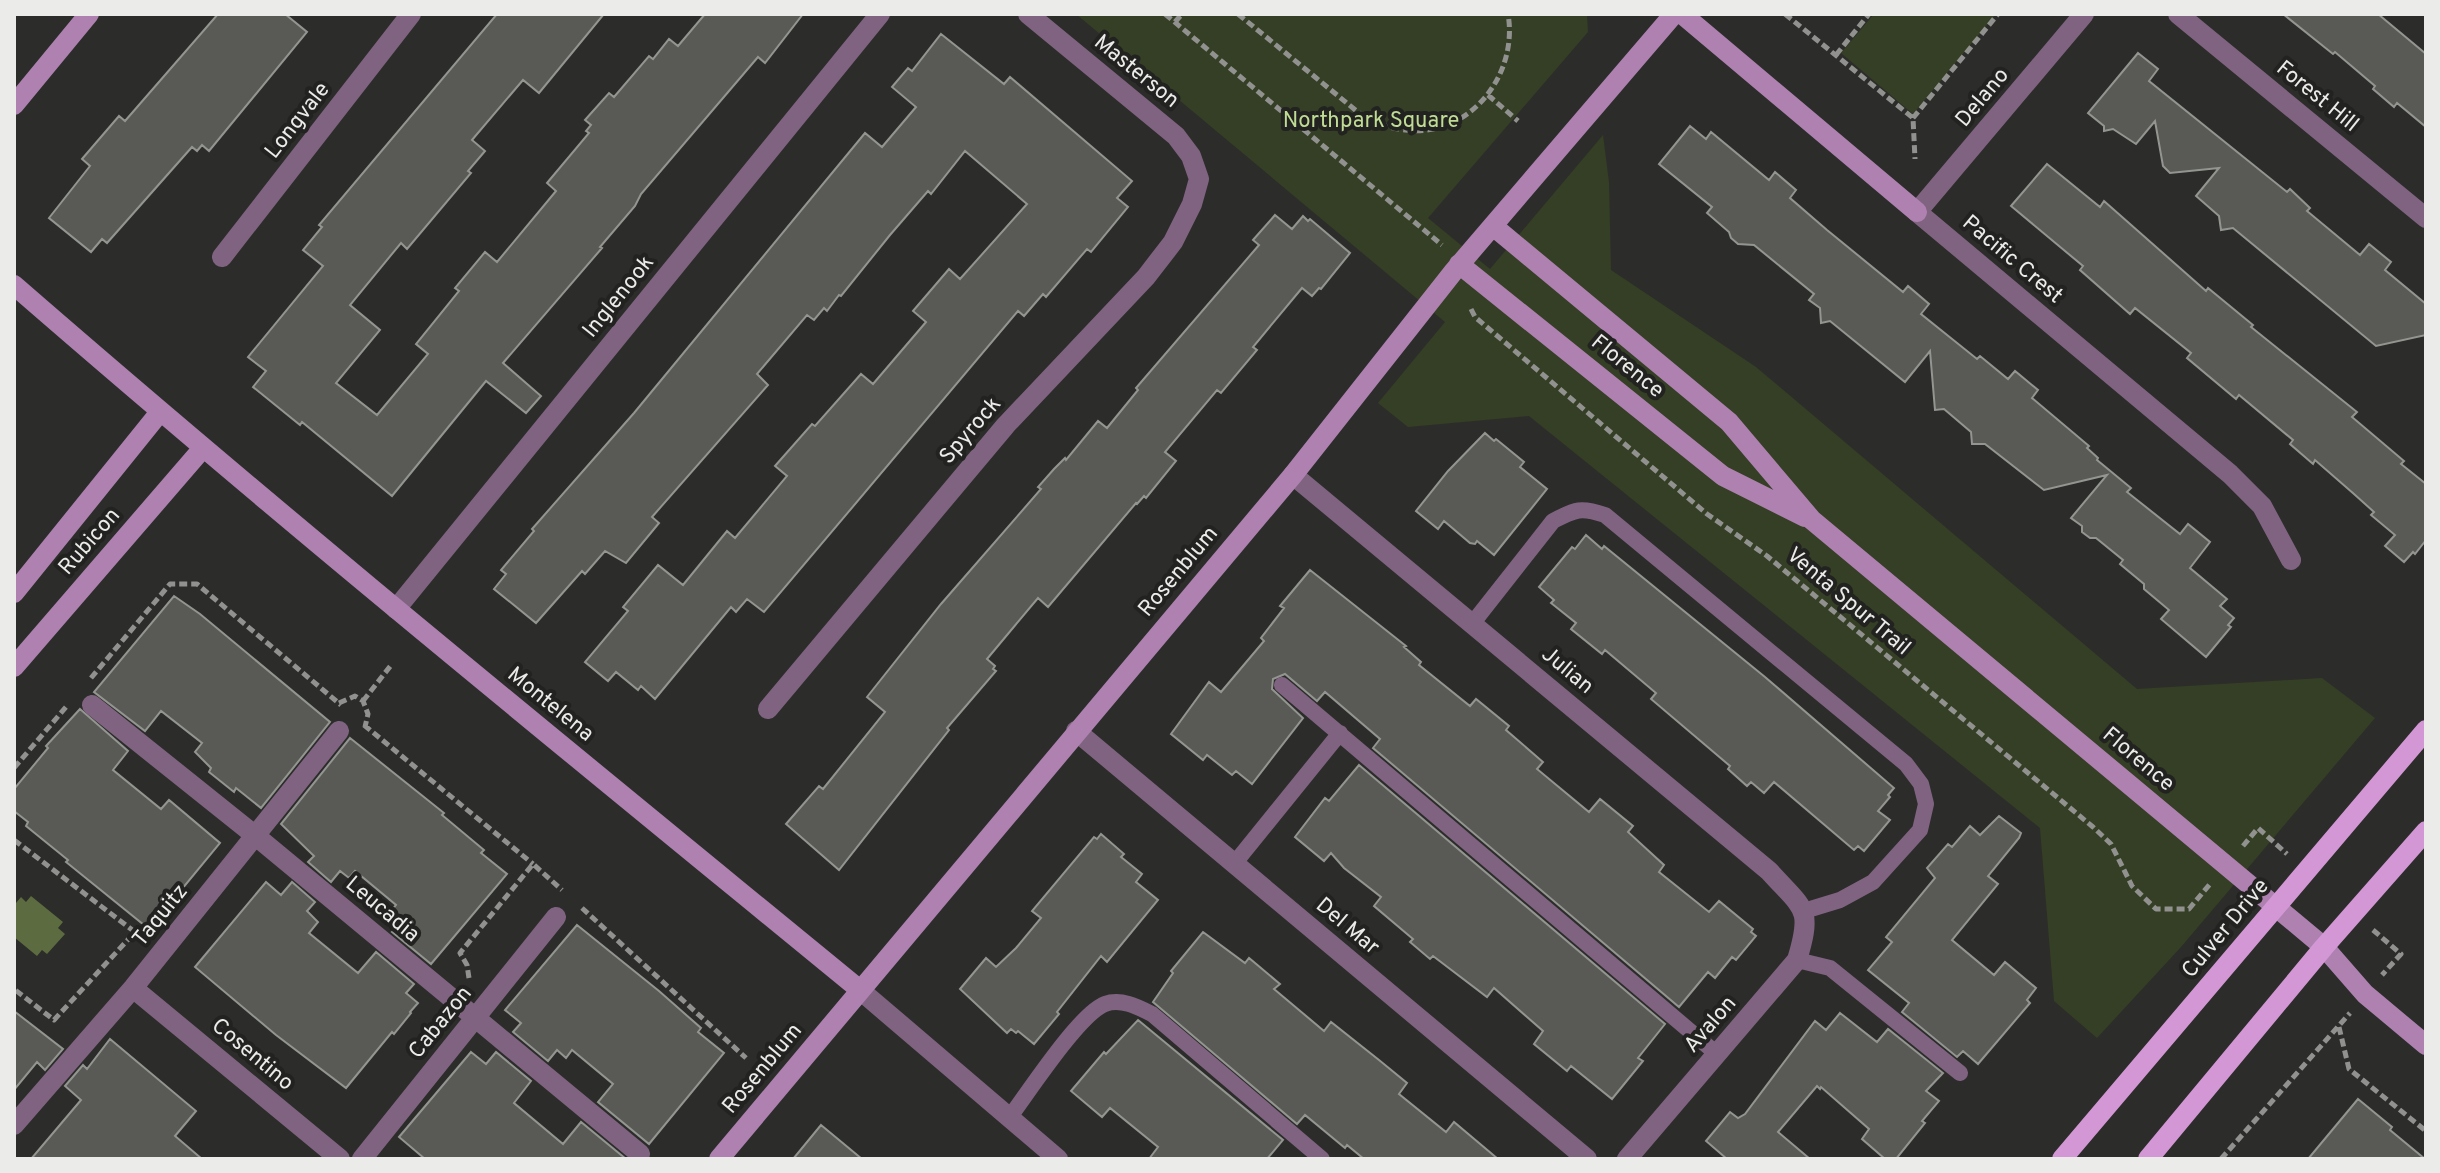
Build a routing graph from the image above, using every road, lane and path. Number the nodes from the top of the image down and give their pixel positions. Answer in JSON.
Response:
{"nodes":[{"id":1,"x":89,"y":14,"type":"edge"},
{"id":2,"x":411,"y":14,"type":"edge"},
{"id":3,"x":880,"y":14,"type":"edge"},
{"id":4,"x":1028,"y":14,"type":"edge"},
{"id":5,"x":1165,"y":14,"type":"edge"},
{"id":6,"x":1182,"y":14,"type":"edge"},
{"id":7,"x":1238,"y":14,"type":"edge"},
{"id":8,"x":1508,"y":14,"type":"edge"},
{"id":9,"x":1674,"y":14,"type":"edge"},
{"id":10,"x":1682,"y":14,"type":"edge"},
{"id":11,"x":1785,"y":14,"type":"edge"},
{"id":12,"x":1869,"y":14,"type":"edge"},
{"id":13,"x":1998,"y":14,"type":"edge"},
{"id":14,"x":2084,"y":14,"type":"edge"},
{"id":15,"x":2178,"y":14,"type":"edge"},
{"id":16,"x":1175,"y":22,"type":"junction"},
{"id":17,"x":1836,"y":55,"type":"junction"},
{"id":18,"x":1488,"y":95,"type":"junction"},
{"id":19,"x":14,"y":105,"type":"edge"},
{"id":20,"x":1913,"y":118,"type":"junction"},
{"id":21,"x":1518,"y":121,"type":"dead end"},
{"id":22,"x":1915,"y":159,"type":"dead end"},
{"id":23,"x":1199,"y":179,"type":"joint"},
{"id":24,"x":1917,"y":212,"type":"junction"},
{"id":25,"x":2426,"y":218,"type":"edge"},
{"id":26,"x":1493,"y":226,"type":"junction"},
{"id":27,"x":1441,"y":244,"type":"dead end"},
{"id":28,"x":222,"y":257,"type":"dead end"},
{"id":29,"x":1459,"y":264,"type":"junction"},
{"id":30,"x":14,"y":285,"type":"edge"},
{"id":31,"x":1475,"y":317,"type":"dead end"},
{"id":32,"x":160,"y":412,"type":"junction"},
{"id":33,"x":203,"y":448,"type":"junction"},
{"id":34,"x":1293,"y":475,"type":"junction"},
{"id":35,"x":1812,"y":520,"type":"junction"},
{"id":36,"x":2291,"y":560,"type":"dead end"},
{"id":37,"x":14,"y":593,"type":"edge"},
{"id":38,"x":396,"y":609,"type":"junction"},
{"id":39,"x":1472,"y":624,"type":"junction"},
{"id":40,"x":392,"y":664,"type":"dead end"},
{"id":41,"x":14,"y":667,"type":"edge"},
{"id":42,"x":1282,"y":685,"type":"dead end"},
{"id":43,"x":86,"y":697,"type":"joint"},
{"id":44,"x":71,"y":701,"type":"dead end"},
{"id":45,"x":363,"y":701,"type":"junction"},
{"id":46,"x":768,"y":709,"type":"dead end"},
{"id":47,"x":355,"y":717,"type":"dead end"},
{"id":48,"x":367,"y":726,"type":"junction"},
{"id":49,"x":2426,"y":730,"type":"edge"},
{"id":50,"x":339,"y":731,"type":"dead end"},
{"id":51,"x":1076,"y":731,"type":"junction"},
{"id":52,"x":1340,"y":733,"type":"junction"},
{"id":53,"x":14,"y":768,"type":"edge"},
{"id":54,"x":2426,"y":831,"type":"edge"},
{"id":55,"x":257,"y":837,"type":"junction"},
{"id":56,"x":14,"y":840,"type":"edge"},
{"id":57,"x":533,"y":864,"type":"junction"},
{"id":58,"x":1234,"y":864,"type":"junction"},
{"id":59,"x":567,"y":895,"type":"dead end"},
{"id":60,"x":578,"y":905,"type":"dead end"},
{"id":61,"x":2275,"y":908,"type":"junction"},
{"id":62,"x":2189,"y":909,"type":"dead end"},
{"id":63,"x":1804,"y":911,"type":"junction"},
{"id":64,"x":556,"y":917,"type":"dead end"},
{"id":65,"x":2324,"y":947,"type":"junction"},
{"id":66,"x":1797,"y":960,"type":"junction"},
{"id":67,"x":470,"y":984,"type":"dead end"},
{"id":68,"x":133,"y":988,"type":"junction"},
{"id":69,"x":14,"y":989,"type":"edge"},
{"id":70,"x":860,"y":990,"type":"junction"},
{"id":71,"x":476,"y":1018,"type":"junction"},
{"id":72,"x":2426,"y":1045,"type":"edge"},
{"id":73,"x":1717,"y":1054,"type":"junction"},
{"id":74,"x":746,"y":1058,"type":"dead end"},
{"id":75,"x":1960,"y":1073,"type":"dead end"},
{"id":76,"x":1009,"y":1118,"type":"junction"},
{"id":77,"x":14,"y":1125,"type":"edge"},
{"id":78,"x":2426,"y":1131,"type":"edge"},
{"id":79,"x":640,"y":1154,"type":"dead end"},
{"id":80,"x":1636,"y":1156,"type":"edge"},
{"id":81,"x":340,"y":1159,"type":"edge"},
{"id":82,"x":362,"y":1159,"type":"edge"},
{"id":83,"x":719,"y":1159,"type":"edge"},
{"id":84,"x":1058,"y":1159,"type":"edge"},
{"id":85,"x":1322,"y":1159,"type":"edge"},
{"id":86,"x":1587,"y":1159,"type":"edge"},
{"id":87,"x":2062,"y":1159,"type":"edge"},
{"id":88,"x":2148,"y":1159,"type":"edge"},
{"id":89,"x":2221,"y":1159,"type":"edge"}],
"edges":[{"from":1,"to":19,"type":"street"},
{"from":2,"to":28,"type":"street","name":"Longvale"},
{"from":3,"to":38,"type":"street","name":"Inglenook"},
{"from":4,"to":23,"type":"street","name":"Masterson"},
{"from":5,"to":16,"type":"path"},
{"from":6,"to":16,"type":"path"},
{"from":7,"to":18,"type":"path"},
{"from":8,"to":18,"type":"path"},
{"from":9,"to":26,"type":"street","name":"Rosenblum"},
{"from":10,"to":24,"type":"street","name":"Pacific Crest"},
{"from":11,"to":17,"type":"path"},
{"from":12,"to":17,"type":"path"},
{"from":13,"to":20,"type":"path"},
{"from":14,"to":24,"type":"street","name":"Delano"},
{"from":15,"to":25,"type":"street","name":"Forest Hill"},
{"from":16,"to":27,"type":"path"},
{"from":17,"to":20,"type":"path"},
{"from":18,"to":21,"type":"path"},
{"from":20,"to":22,"type":"path"},
{"from":23,"to":46,"type":"street","name":"Spyrock"},
{"from":24,"to":36,"type":"street","name":"Pacific Crest"},
{"from":26,"to":29,"type":"street","name":"Rosenblum"},
{"from":26,"to":35,"type":"street","name":"Florence"},
{"from":29,"to":34,"type":"street","name":"Rosenblum"},
{"from":29,"to":35,"type":"street","name":"Florence"},
{"from":30,"to":32,"type":"street","name":"Montelena"},
{"from":31,"to":62,"type":"path","name":"Venta Spur Trail"},
{"from":32,"to":33,"type":"street","name":"Montelena"},
{"from":32,"to":37,"type":"street","name":"Rubicon"},
{"from":33,"to":38,"type":"street","name":"Montelena"},
{"from":33,"to":41,"type":"street","name":"Rubicon"},
{"from":34,"to":39,"type":"street","name":"Julian"},
{"from":34,"to":51,"type":"street","name":"Rosenblum"},
{"from":35,"to":61,"type":"street","name":"Florence"},
{"from":38,"to":70,"type":"street","name":"Montelena"},
{"from":39,"to":63,"type":"street","name":"Julian"},
{"from":39,"to":63,"type":"lane"},
{"from":40,"to":45,"type":"path"},
{"from":42,"to":52,"type":"lane"},
{"from":43,"to":45,"type":"path"},
{"from":43,"to":55,"type":"street","name":"Leucadia"},
{"from":44,"to":53,"type":"path"},
{"from":45,"to":48,"type":"path"},
{"from":47,"to":48,"type":"path"},
{"from":48,"to":57,"type":"path"},
{"from":49,"to":61,"type":"main road","name":"Culver Drive"},
{"from":50,"to":55,"type":"street","name":"Taquitz"},
{"from":51,"to":58,"type":"street","name":"Del Mar"},
{"from":51,"to":70,"type":"street","name":"Rosenblum"},
{"from":52,"to":58,"type":"lane"},
{"from":52,"to":73,"type":"lane"},
{"from":54,"to":65,"type":"main road"},
{"from":55,"to":68,"type":"street","name":"Taquitz"},
{"from":55,"to":71,"type":"street","name":"Leucadia"},
{"from":56,"to":69,"type":"path"},
{"from":57,"to":59,"type":"path"},
{"from":57,"to":67,"type":"path"},
{"from":58,"to":86,"type":"street","name":"Del Mar"},
{"from":60,"to":74,"type":"path"},
{"from":61,"to":65,"type":"street","name":"Florence"},
{"from":61,"to":87,"type":"main road","name":"Culver Drive"},
{"from":63,"to":66,"type":"street","name":"Avalon"},
{"from":64,"to":71,"type":"street","name":"Cabazon"},
{"from":65,"to":72,"type":"street","name":"Florence"},
{"from":65,"to":88,"type":"main road"},
{"from":66,"to":73,"type":"street","name":"Avalon"},
{"from":66,"to":75,"type":"lane"},
{"from":68,"to":77,"type":"street","name":"Taquitz"},
{"from":68,"to":81,"type":"street","name":"Cosentino"},
{"from":70,"to":76,"type":"street","name":"Montelena"},
{"from":70,"to":83,"type":"street","name":"Rosenblum"},
{"from":71,"to":79,"type":"street","name":"Leucadia"},
{"from":71,"to":82,"type":"street","name":"Cabazon"},
{"from":73,"to":80,"type":"street","name":"Avalon"},
{"from":76,"to":84,"type":"street","name":"Montelena"},
{"from":76,"to":85,"type":"lane"},
{"from":78,"to":89,"type":"path"}]}
